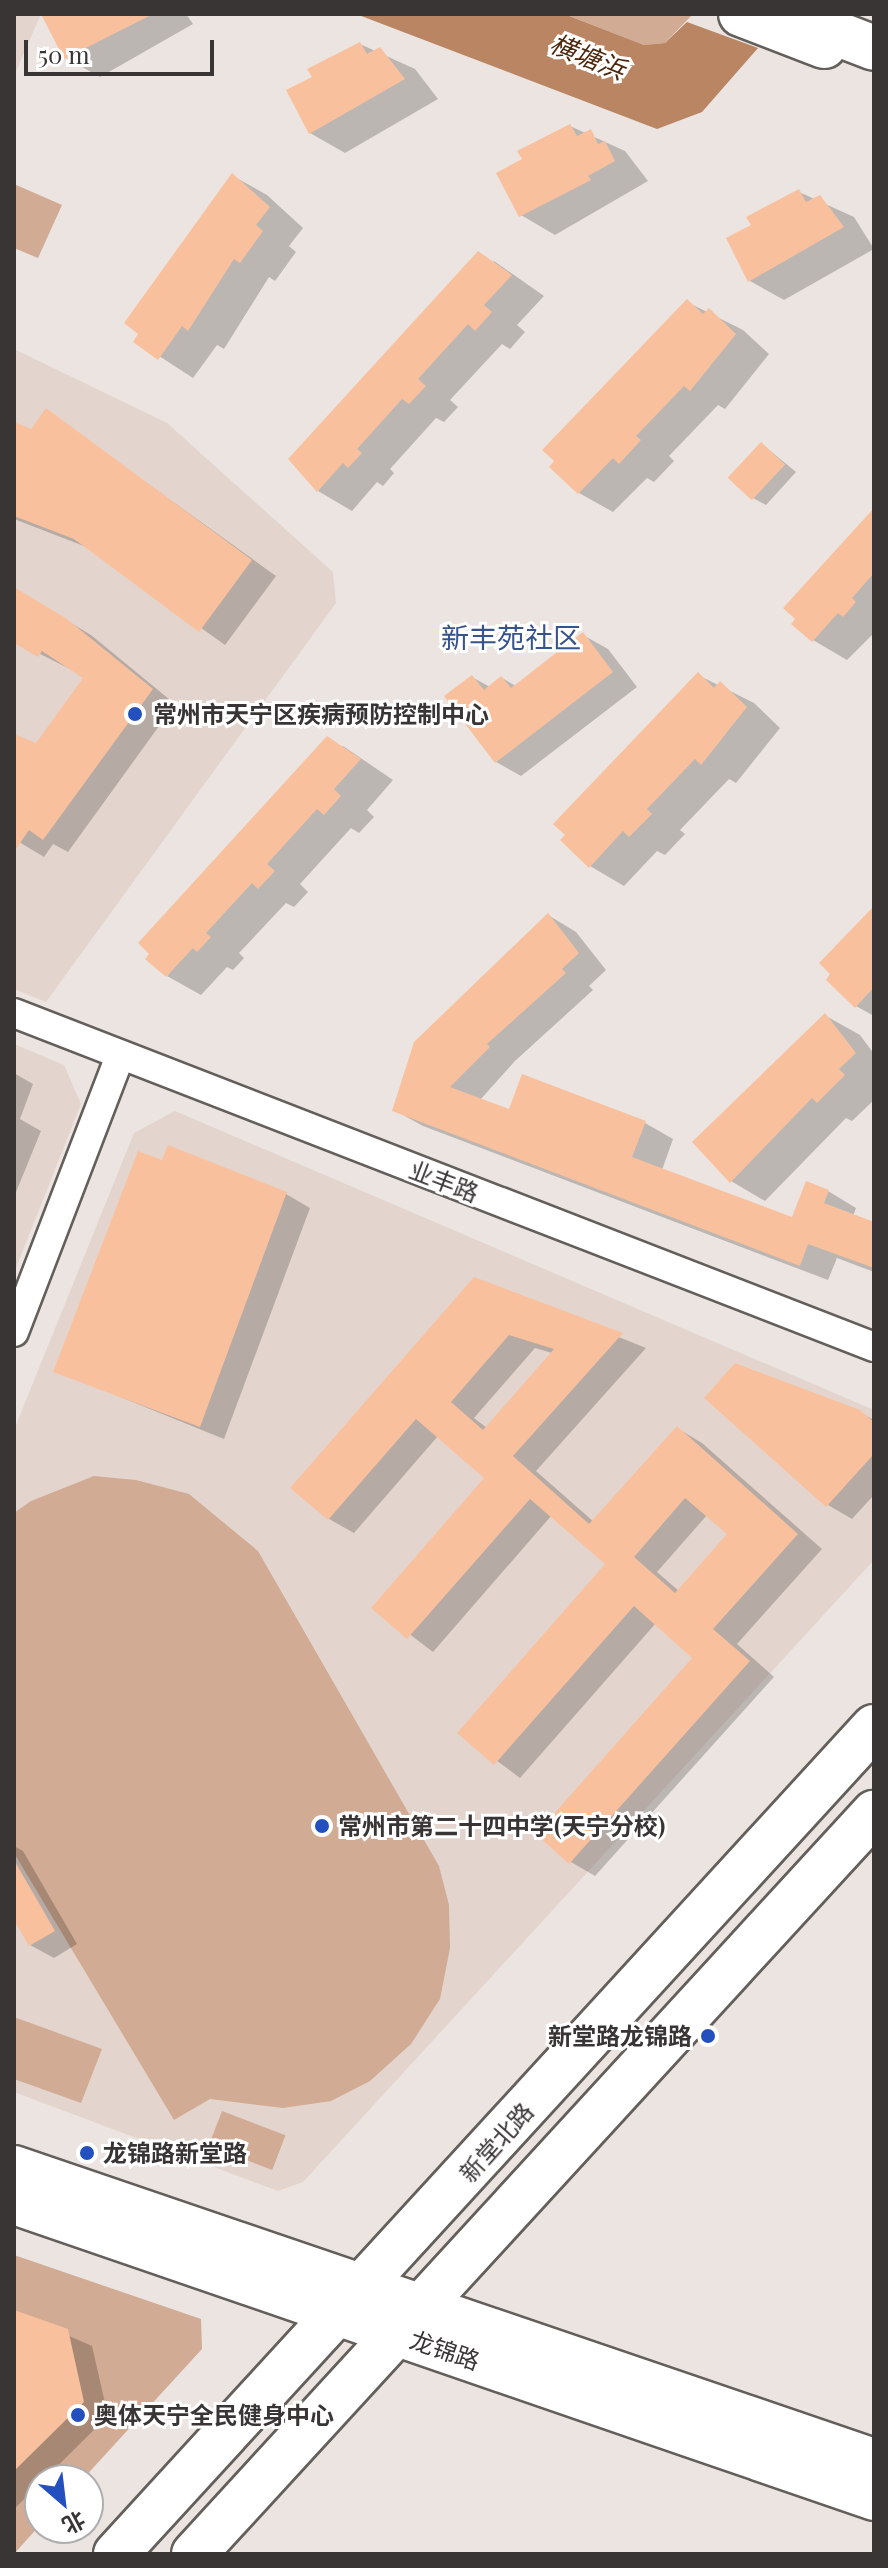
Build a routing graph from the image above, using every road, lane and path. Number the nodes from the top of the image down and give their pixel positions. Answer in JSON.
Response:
{"nodes":[{"id":1,"x":741,"y":14,"type":"edge"},
{"id":2,"x":786,"y":14,"type":"edge"},
{"id":3,"x":841,"y":14,"type":"edge"},
{"id":4,"x":874,"y":26,"type":"edge"},
{"id":5,"x":874,"y":48,"type":"edge"},
{"id":6,"x":874,"y":66,"type":"edge"},
{"id":7,"x":14,"y":1013,"type":"edge"},
{"id":8,"x":120,"y":1056,"type":"junction"},
{"id":9,"x":14,"y":1332,"type":"edge"},
{"id":10,"x":874,"y":1347,"type":"edge"},
{"id":11,"x":874,"y":1727,"type":"edge"},
{"id":12,"x":874,"y":1813,"type":"edge"},
{"id":13,"x":14,"y":2166,"type":"edge"},
{"id":14,"x":14,"y":2204,"type":"edge"},
{"id":15,"x":352,"y":2299,"type":"junction"},
{"id":16,"x":410,"y":2318,"type":"junction"},
{"id":17,"x":874,"y":2459,"type":"edge"},
{"id":18,"x":874,"y":2500,"type":"edge"},
{"id":19,"x":116,"y":2554,"type":"edge"},
{"id":20,"x":194,"y":2554,"type":"edge"}],
"edges":[{"from":1,"to":6,"type":"main road"},
{"from":2,"to":5,"type":"main road"},
{"from":3,"to":4,"type":"main road"},
{"from":7,"to":8,"type":"street","name":"业丰路"},
{"from":8,"to":9,"type":"street"},
{"from":8,"to":10,"type":"street","name":"业丰路"},
{"from":11,"to":15,"type":"main road","name":"新堂北路"},
{"from":12,"to":16,"type":"main road"},
{"from":13,"to":15,"type":"main road","name":"龙锦路"},
{"from":14,"to":15,"type":"main road","name":"龙锦路"},
{"from":15,"to":16,"type":"main road","name":"龙锦路"},
{"from":15,"to":19,"type":"main road","name":"新堂北路"},
{"from":16,"to":17,"type":"main road","name":"龙锦路"},
{"from":16,"to":18,"type":"main road","name":"龙锦路"},
{"from":16,"to":20,"type":"main road"}]}
